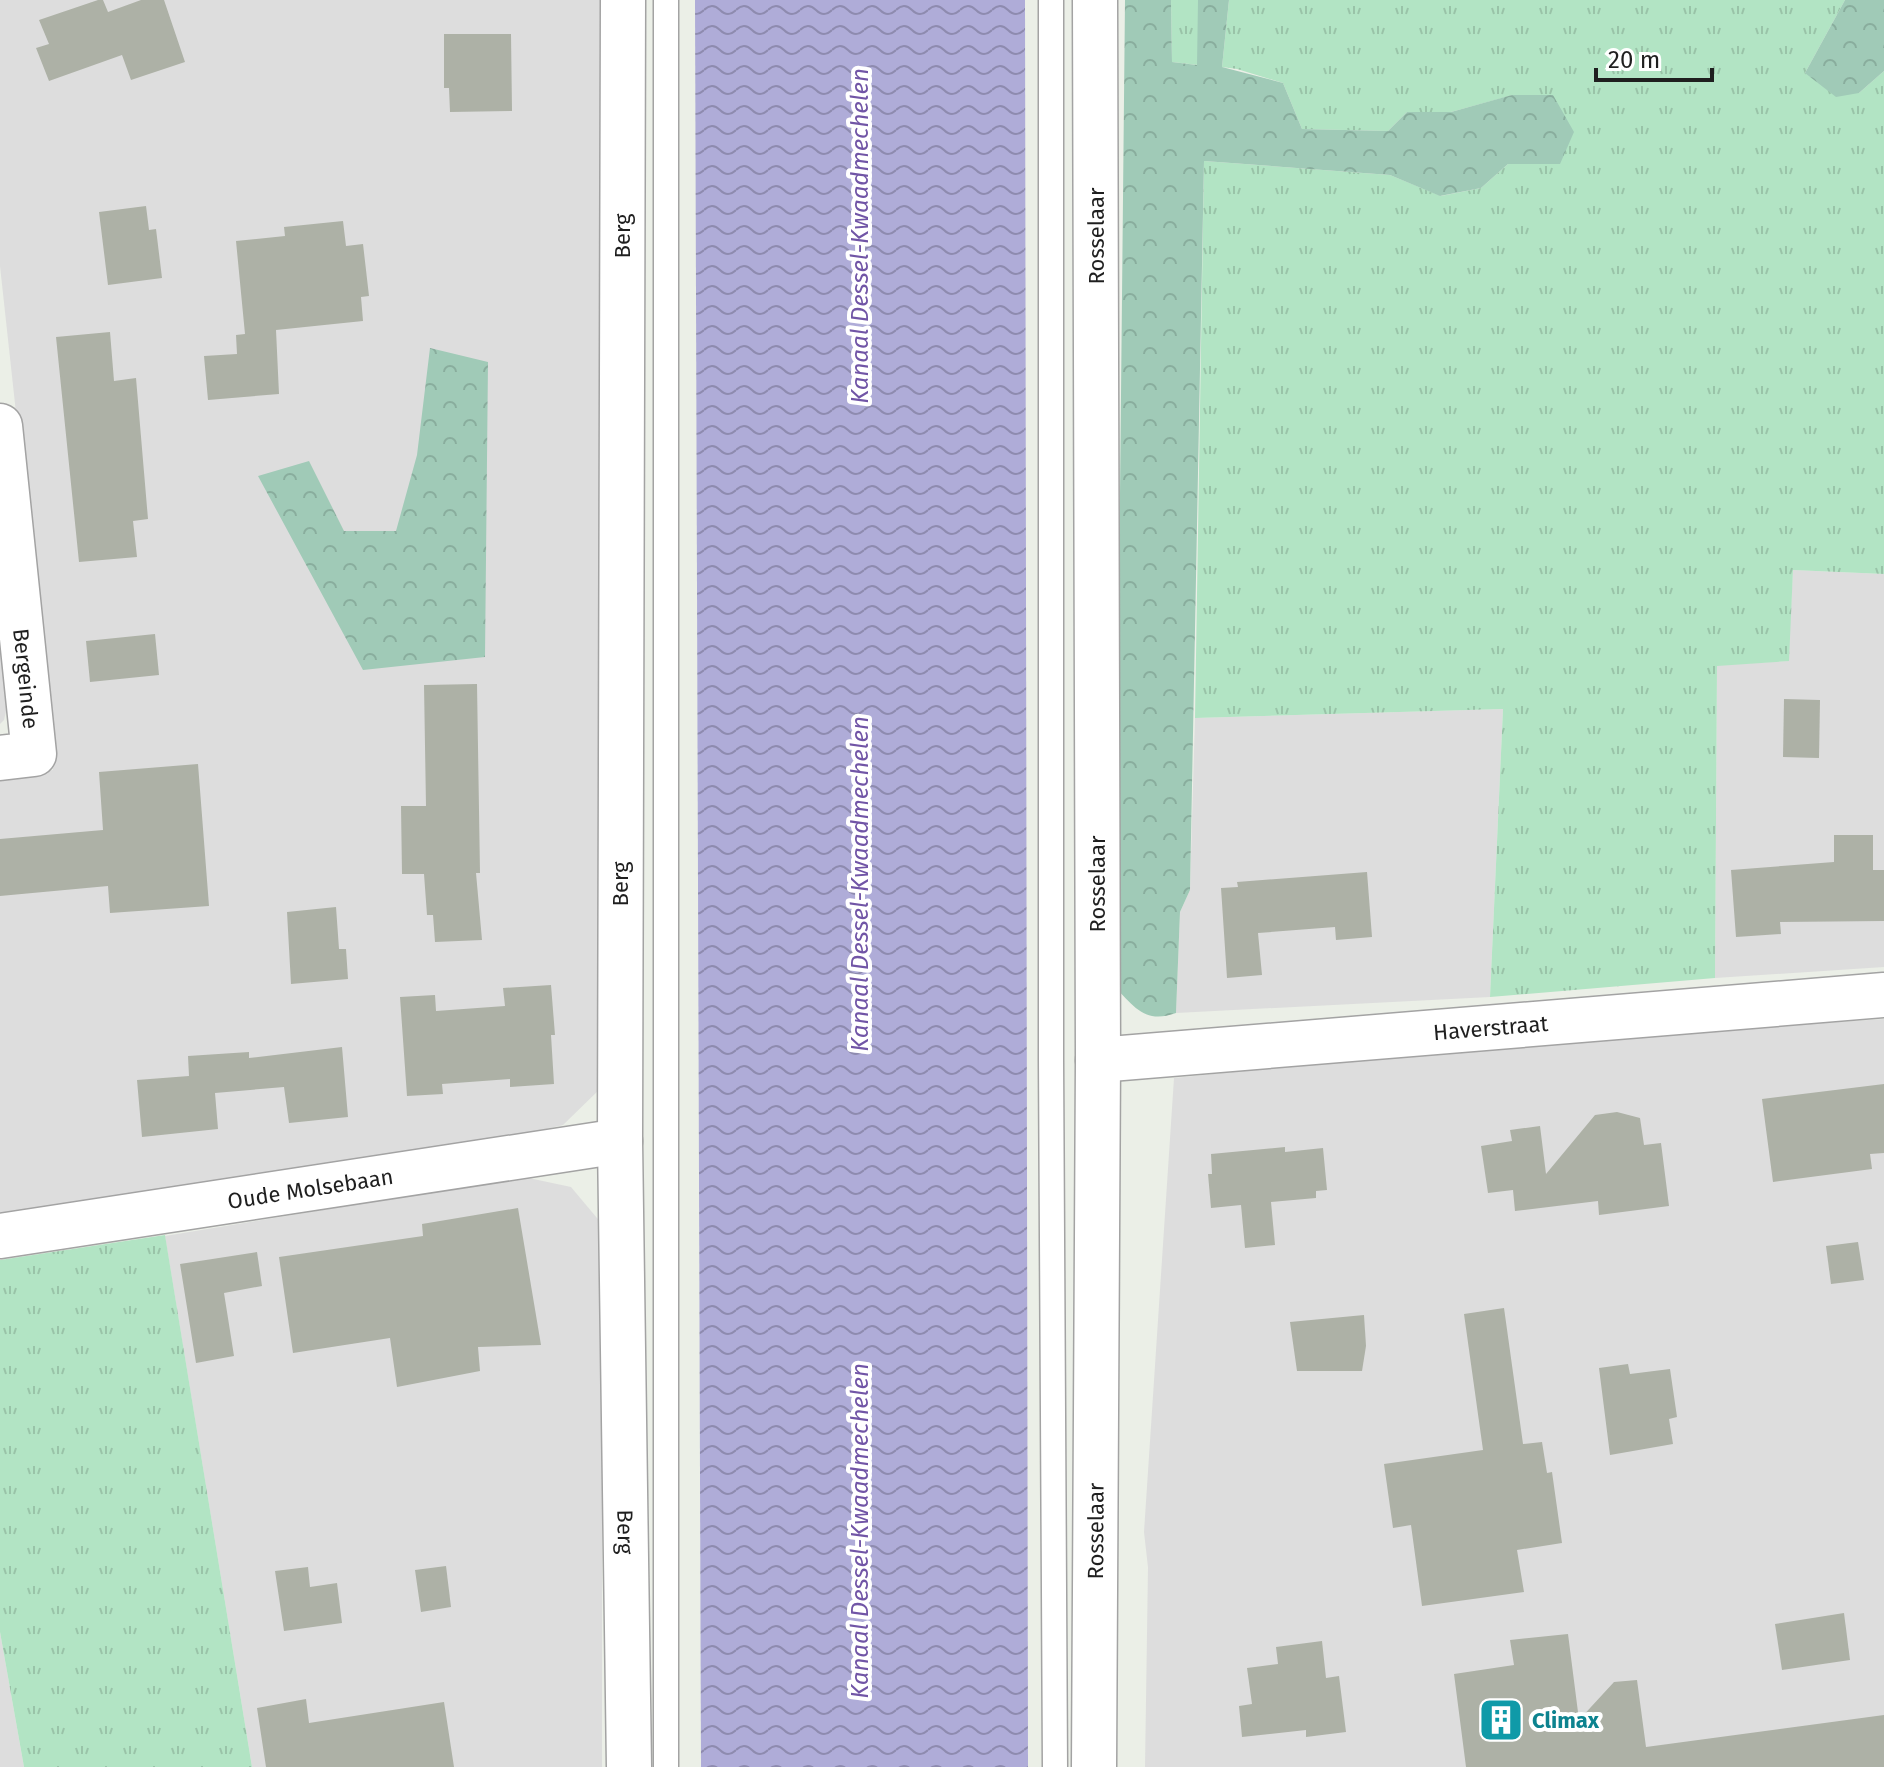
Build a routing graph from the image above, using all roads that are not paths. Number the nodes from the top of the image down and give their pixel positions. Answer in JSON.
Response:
{"nodes":[{"id":1,"x":623,"y":0,"type":"edge"},
{"id":2,"x":666,"y":0,"type":"edge"},
{"id":3,"x":1051,"y":0,"type":"edge"},
{"id":4,"x":1095,"y":0,"type":"edge"},
{"id":5,"x":0,"y":426,"type":"edge"},
{"id":6,"x":0,"y":758,"type":"edge"},
{"id":7,"x":1884,"y":995,"type":"edge"},
{"id":8,"x":1098,"y":1060,"type":"junction"},
{"id":9,"x":620,"y":1141,"type":"junction"},
{"id":10,"x":0,"y":1236,"type":"edge"},
{"id":11,"x":629,"y":1767,"type":"edge"},
{"id":12,"x":666,"y":1767,"type":"edge"},
{"id":13,"x":1055,"y":1767,"type":"edge"},
{"id":14,"x":1094,"y":1767,"type":"edge"}],
"edges":[{"from":1,"to":9,"type":"street","name":"Berg"},
{"from":2,"to":12,"type":"lane"},
{"from":3,"to":13,"type":"lane"},
{"from":4,"to":8,"type":"street","name":"Rosselaar"},
{"from":5,"to":6,"type":"street","name":"Bergeinde"},
{"from":7,"to":8,"type":"street","name":"Haverstraat"},
{"from":8,"to":14,"type":"street","name":"Rosselaar"},
{"from":9,"to":10,"type":"street","name":"Oude Molsebaan"},
{"from":9,"to":11,"type":"street","name":"Berg"}]}
